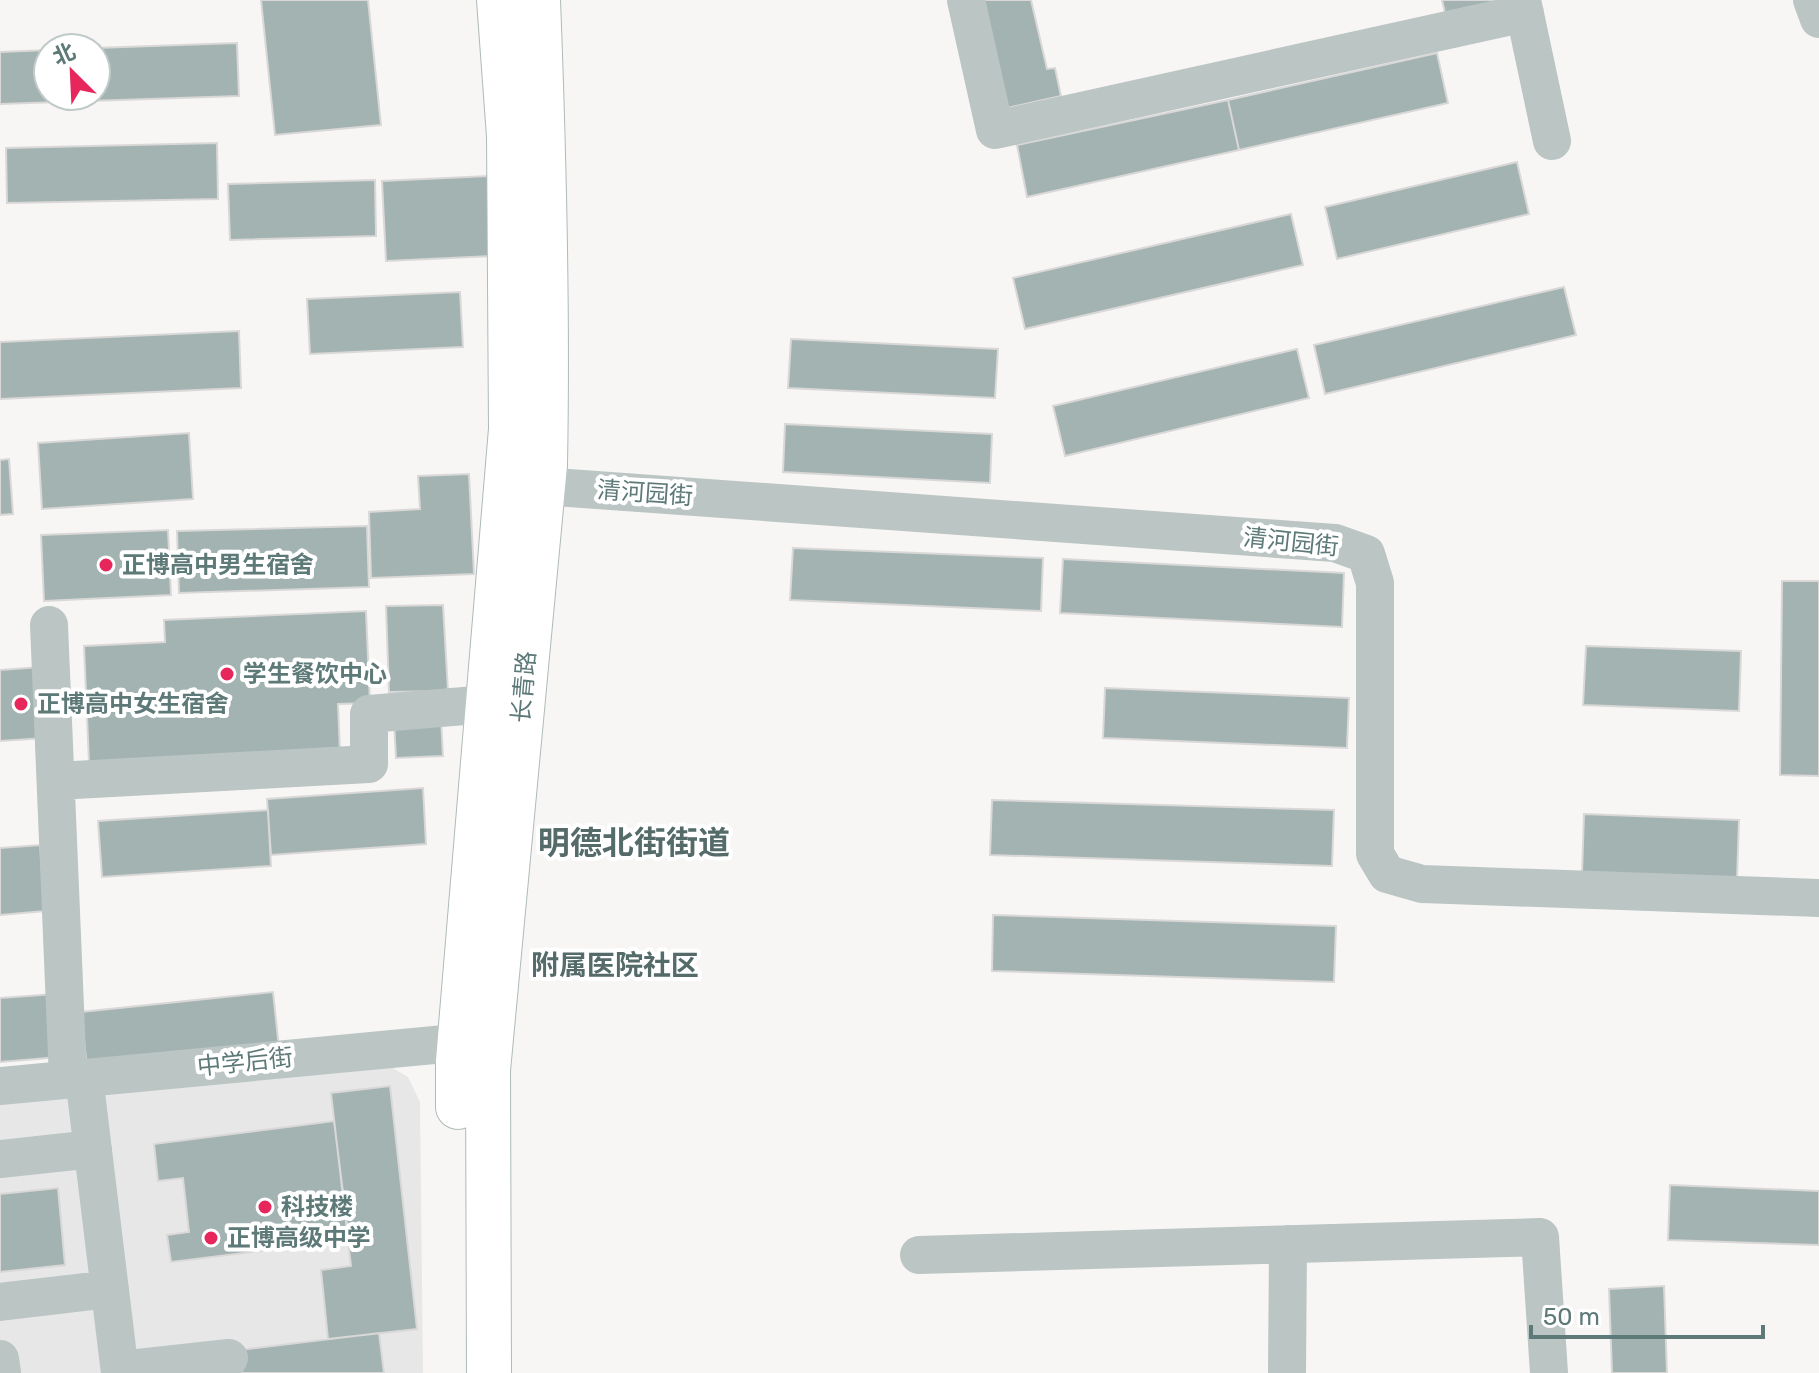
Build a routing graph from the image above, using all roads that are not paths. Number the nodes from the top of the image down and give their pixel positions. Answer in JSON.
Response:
{"nodes":[{"id":1,"x":499,"y":0,"type":"edge"},
{"id":2,"x":538,"y":0,"type":"edge"},
{"id":3,"x":966,"y":0,"type":"edge"},
{"id":4,"x":1812,"y":0,"type":"edge"},
{"id":5,"x":1524,"y":7,"type":"edge"},
{"id":6,"x":1819,"y":19,"type":"edge"},
{"id":7,"x":1552,"y":141,"type":"dead end"},
{"id":8,"x":524,"y":485,"type":"junction"},
{"id":9,"x":49,"y":625,"type":"dead end"},
{"id":10,"x":488,"y":704,"type":"junction"},
{"id":11,"x":56,"y":781,"type":"junction"},
{"id":12,"x":1819,"y":898,"type":"edge"},
{"id":13,"x":475,"y":1040,"type":"junction"},
{"id":14,"x":76,"y":1078,"type":"junction"},
{"id":15,"x":0,"y":1086,"type":"edge"},
{"id":16,"x":93,"y":1149,"type":"junction"},
{"id":17,"x":0,"y":1159,"type":"edge"},
{"id":18,"x":1288,"y":1244,"type":"junction"},
{"id":19,"x":919,"y":1255,"type":"dead end"},
{"id":20,"x":110,"y":1289,"type":"junction"},
{"id":21,"x":0,"y":1302,"type":"edge"},
{"id":22,"x":229,"y":1358,"type":"dead end"},
{"id":23,"x":0,"y":1359,"type":"edge"},
{"id":24,"x":120,"y":1371,"type":"edge"},
{"id":25,"x":2,"y":1373,"type":"edge"},
{"id":26,"x":462,"y":1373,"type":"edge"},
{"id":27,"x":489,"y":1373,"type":"edge"},
{"id":28,"x":1287,"y":1373,"type":"edge"},
{"id":29,"x":1549,"y":1373,"type":"edge"}],
"edges":[{"from":1,"to":8,"type":"main road","name":"长青路"},
{"from":2,"to":8,"type":"main road","name":"长青路"},
{"from":3,"to":5,"type":"street"},
{"from":4,"to":6,"type":"street"},
{"from":5,"to":7,"type":"street"},
{"from":8,"to":10,"type":"main road","name":"长青路"},
{"from":8,"to":12,"type":"street","name":"清河园街"},
{"from":8,"to":13,"type":"main road","name":"长青路"},
{"from":9,"to":11,"type":"street"},
{"from":10,"to":11,"type":"street"},
{"from":10,"to":13,"type":"main road","name":"长青路"},
{"from":11,"to":14,"type":"street"},
{"from":13,"to":14,"type":"street","name":"中学后街"},
{"from":13,"to":26,"type":"main road","name":"长青路"},
{"from":13,"to":27,"type":"main road","name":"长青路"},
{"from":14,"to":15,"type":"street","name":"中学后街"},
{"from":14,"to":16,"type":"street"},
{"from":16,"to":17,"type":"street"},
{"from":16,"to":20,"type":"street"},
{"from":18,"to":19,"type":"street"},
{"from":18,"to":28,"type":"street"},
{"from":18,"to":29,"type":"street"},
{"from":20,"to":21,"type":"street"},
{"from":20,"to":24,"type":"street"},
{"from":22,"to":24,"type":"street"},
{"from":23,"to":25,"type":"street"}]}
